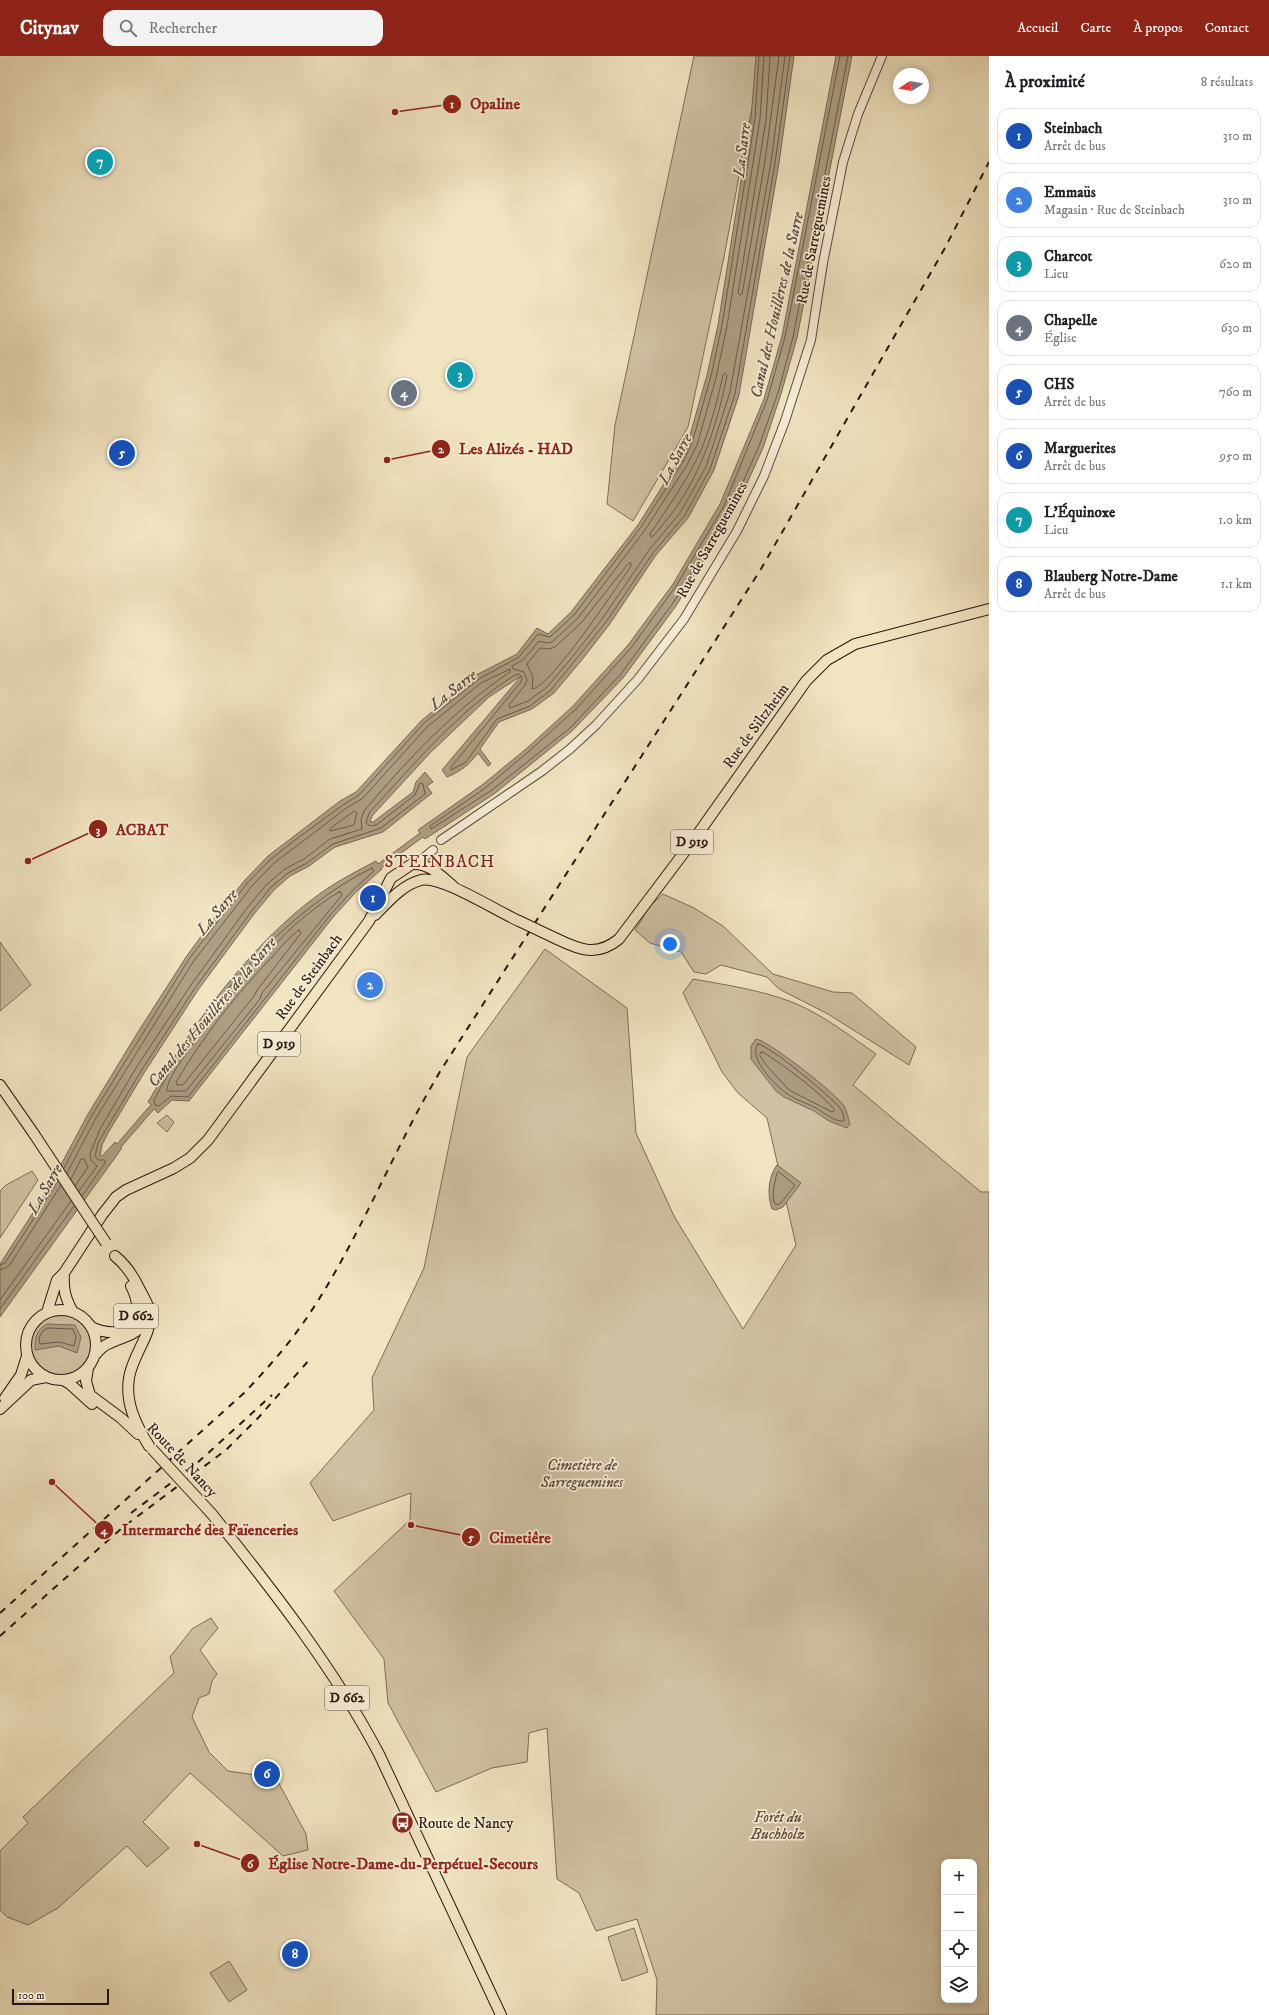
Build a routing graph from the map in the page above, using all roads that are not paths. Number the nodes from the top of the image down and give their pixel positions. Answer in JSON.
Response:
{"nodes":[{"id":1,"x":882,"y":56,"type":"edge"},
{"id":2,"x":989,"y":609,"type":"edge"},
{"id":3,"x":441,"y":840,"type":"dead end"},
{"id":4,"x":454,"y":887,"type":"junction"},
{"id":5,"x":369,"y":921,"type":"junction"},
{"id":6,"x":2,"y":1088,"type":"edge"},
{"id":7,"x":115,"y":1256,"type":"junction"},
{"id":8,"x":64,"y":1273,"type":"junction"},
{"id":9,"x":141,"y":1292,"type":"junction"},
{"id":10,"x":47,"y":1312,"type":"junction"},
{"id":11,"x":73,"y":1312,"type":"junction"},
{"id":12,"x":91,"y":1327,"type":"junction"},
{"id":13,"x":95,"y":1354,"type":"junction"},
{"id":14,"x":27,"y":1356,"type":"junction"},
{"id":15,"x":88,"y":1368,"type":"junction"},
{"id":16,"x":46,"y":1377,"type":"junction"},
{"id":17,"x":63,"y":1380,"type":"junction"},
{"id":18,"x":0,"y":1405,"type":"edge"},
{"id":19,"x":0,"y":1409,"type":"edge"},
{"id":20,"x":129,"y":1425,"type":"junction"},
{"id":21,"x":151,"y":1448,"type":"junction"},
{"id":22,"x":448,"y":1904,"type":"junction"},
{"id":23,"x":497,"y":2015,"type":"edge"},
{"id":24,"x":501,"y":2015,"type":"edge"}],
"edges":[{"from":1,"to":3,"type":"street","name":"Rue de Sarreguemines"},
{"from":2,"to":4,"type":"main road","name":"Rue de Siltzheim","number":"D 919","bridge":true},
{"from":4,"to":5,"type":"main road","number":"D 919"},
{"from":4,"to":5,"type":"main road","number":"D 919"},
{"from":5,"to":8,"type":"main road","name":"Rue de Steinbach","number":"D 919"},
{"from":6,"to":7,"type":"main road","number":"D 662","bridge":true},
{"from":7,"to":9,"type":"main road","number":"D 662"},
{"from":7,"to":12,"type":"main road","number":"D 662"},
{"from":8,"to":10,"type":"main road","number":"D 919"},
{"from":8,"to":11,"type":"main road"},
{"from":9,"to":13,"type":"main road","number":"D 662"},
{"from":9,"to":21,"type":"main road","number":"D 662"},
{"from":10,"to":11,"type":"main road"},
{"from":10,"to":14,"type":"main road"},
{"from":11,"to":12,"type":"main road"},
{"from":12,"to":13,"type":"main road"},
{"from":13,"to":15,"type":"main road"},
{"from":14,"to":16,"type":"main road"},
{"from":14,"to":18,"type":"main road"},
{"from":15,"to":17,"type":"main road"},
{"from":15,"to":20,"type":"main road","name":"Route de Nancy","number":"D 662"},
{"from":16,"to":17,"type":"main road"},
{"from":16,"to":19,"type":"main road"},
{"from":17,"to":20,"type":"main road","name":"Route de Nancy","number":"D 662"},
{"from":20,"to":21,"type":"main road","name":"Route de Nancy","number":"D 662"},
{"from":21,"to":22,"type":"main road","name":"Route de Nancy","number":"D 662","bridge":true},
{"from":22,"to":23,"type":"main road","name":"Route de Nancy","number":"D 662"},
{"from":22,"to":24,"type":"main road","name":"Route de Nancy","number":"D 662"}]}
